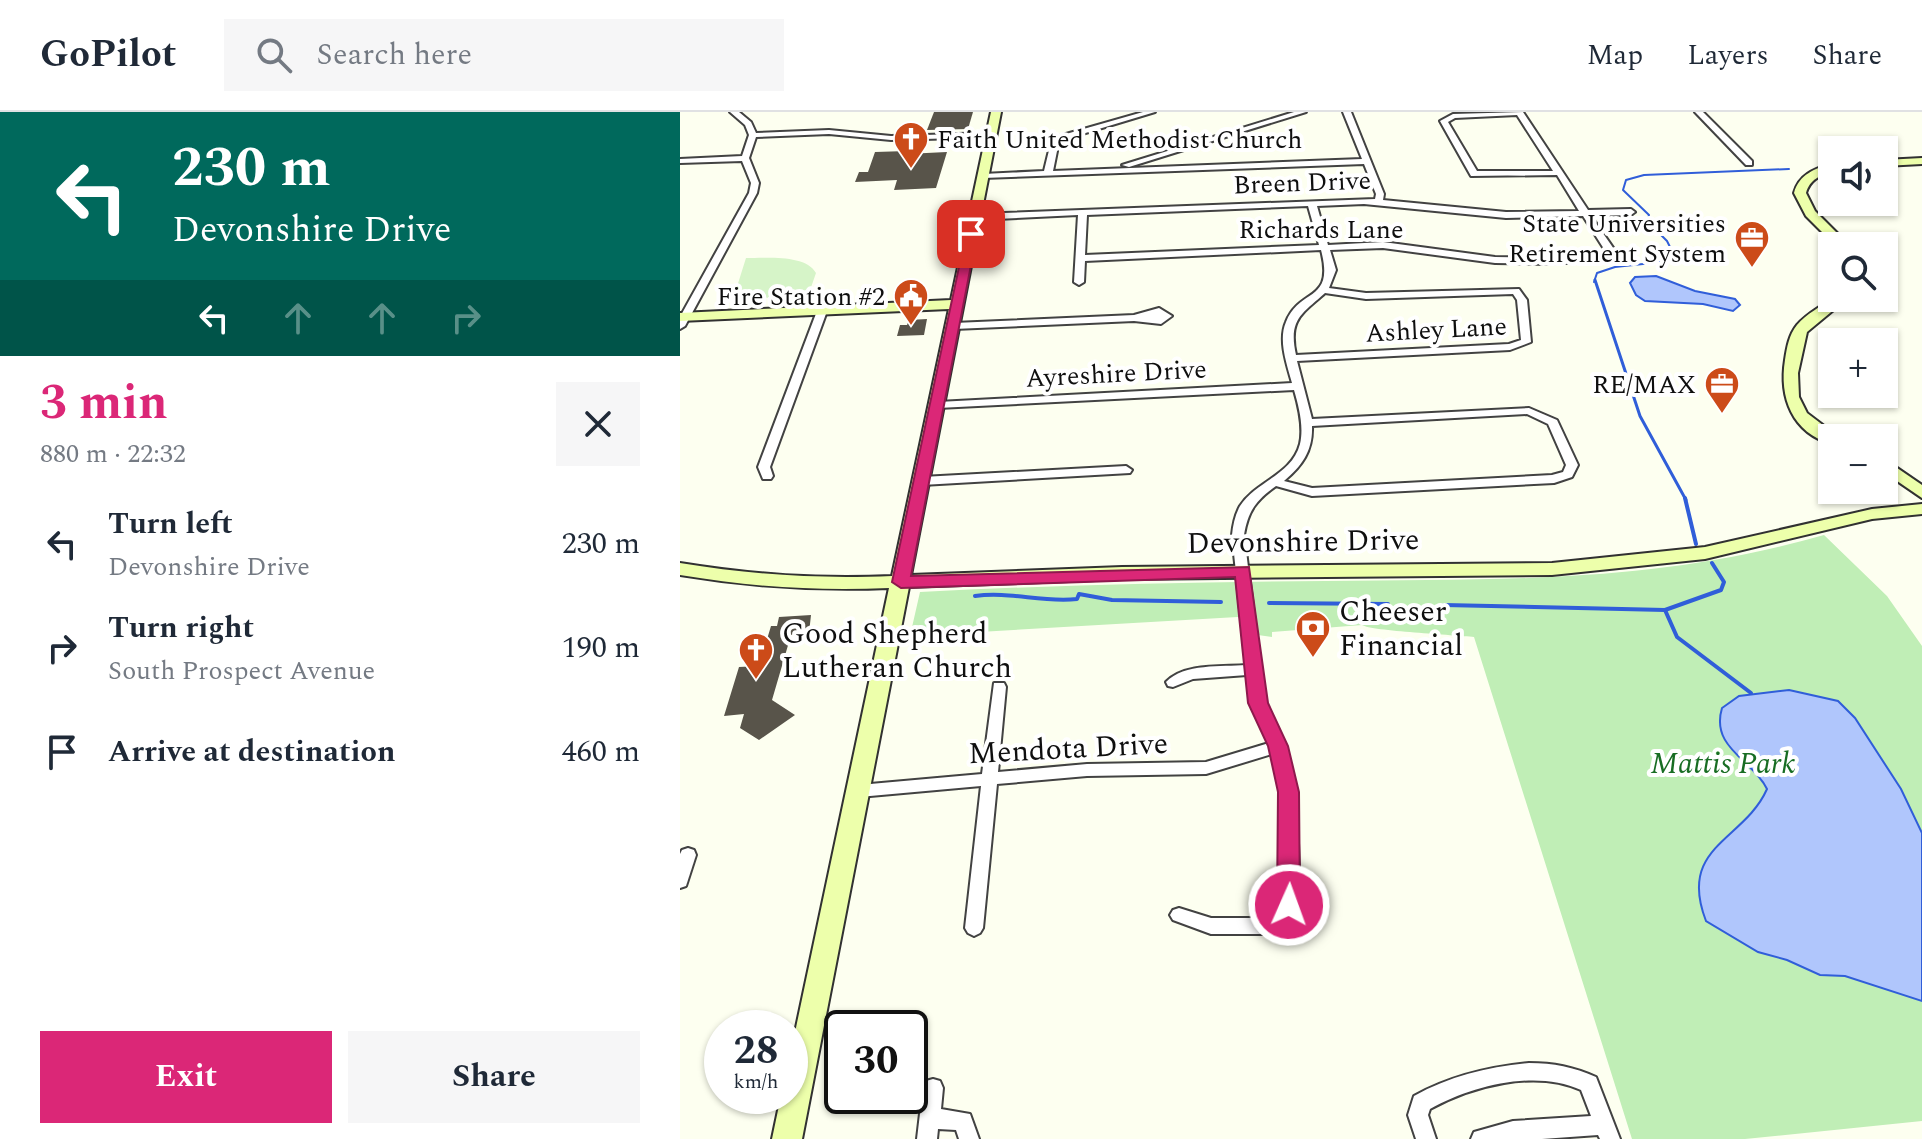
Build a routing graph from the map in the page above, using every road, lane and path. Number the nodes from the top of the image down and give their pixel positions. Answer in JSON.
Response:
{"nodes":[{"id":1,"x":734,"y":112,"type":"edge"},
{"id":2,"x":996,"y":112,"type":"edge"},
{"id":3,"x":1151,"y":112,"type":"edge"},
{"id":4,"x":1302,"y":112,"type":"edge"},
{"id":5,"x":1347,"y":112,"type":"edge"},
{"id":6,"x":1519,"y":112,"type":"edge"},
{"id":7,"x":1699,"y":112,"type":"edge"},
{"id":8,"x":753,"y":135,"type":"junction"},
{"id":9,"x":991,"y":135,"type":"junction"},
{"id":10,"x":745,"y":158,"type":"junction"},
{"id":11,"x":680,"y":161,"type":"edge"},
{"id":12,"x":1366,"y":161,"type":"junction"},
{"id":13,"x":1922,"y":161,"type":"edge"},
{"id":14,"x":1898,"y":162,"type":"edge"},
{"id":15,"x":1749,"y":163,"type":"dead end"},
{"id":16,"x":1106,"y":171,"type":"junction"},
{"id":17,"x":1818,"y":172,"type":"edge"},
{"id":18,"x":1048,"y":173,"type":"junction"},
{"id":19,"x":1558,"y":173,"type":"junction"},
{"id":20,"x":983,"y":176,"type":"junction"},
{"id":21,"x":1379,"y":201,"type":"junction"},
{"id":22,"x":1312,"y":203,"type":"junction"},
{"id":23,"x":1631,"y":212,"type":"dead end"},
{"id":24,"x":1083,"y":213,"type":"junction"},
{"id":25,"x":1586,"y":214,"type":"junction"},
{"id":26,"x":975,"y":217,"type":"junction"},
{"id":27,"x":1829,"y":232,"type":"edge"},
{"id":28,"x":1324,"y":247,"type":"junction"},
{"id":29,"x":1080,"y":258,"type":"junction"},
{"id":30,"x":1079,"y":282,"type":"dead end"},
{"id":31,"x":1325,"y":290,"type":"junction"},
{"id":32,"x":958,"y":304,"type":"junction"},
{"id":33,"x":822,"y":311,"type":"junction"},
{"id":34,"x":1824,"y":312,"type":"edge"},
{"id":35,"x":1134,"y":318,"type":"dead end"},
{"id":36,"x":682,"y":320,"type":"edge"},
{"id":37,"x":954,"y":326,"type":"junction"},
{"id":38,"x":1292,"y":358,"type":"junction"},
{"id":39,"x":1298,"y":386,"type":"junction"},
{"id":40,"x":938,"y":405,"type":"junction"},
{"id":41,"x":1306,"y":423,"type":"junction"},
{"id":42,"x":1818,"y":429,"type":"edge"},
{"id":43,"x":1126,"y":470,"type":"dead end"},
{"id":44,"x":1898,"y":475,"type":"edge"},
{"id":45,"x":767,"y":476,"type":"dead end"},
{"id":46,"x":922,"y":481,"type":"junction"},
{"id":47,"x":1273,"y":482,"type":"junction"},
{"id":48,"x":1922,"y":493,"type":"edge"},
{"id":49,"x":1922,"y":509,"type":"edge"},
{"id":50,"x":680,"y":569,"type":"edge"},
{"id":51,"x":1243,"y":571,"type":"junction"},
{"id":52,"x":901,"y":582,"type":"junction"},
{"id":53,"x":1254,"y":670,"type":"junction"},
{"id":54,"x":1173,"y":682,"type":"dead end"},
{"id":55,"x":999,"y":687,"type":"dead end"},
{"id":56,"x":1278,"y":746,"type":"junction"},
{"id":57,"x":990,"y":778,"type":"junction"},
{"id":58,"x":859,"y":791,"type":"junction"},
{"id":59,"x":688,"y":855,"type":"dead end"},
{"id":60,"x":680,"y":881,"type":"edge"},
{"id":61,"x":1179,"y":915,"type":"dead end"},
{"id":62,"x":974,"y":928,"type":"dead end"},
{"id":63,"x":933,"y":1088,"type":"dead end"},
{"id":64,"x":929,"y":1129,"type":"edge"},
{"id":65,"x":1606,"y":1132,"type":"edge"},
{"id":66,"x":787,"y":1139,"type":"edge"},
{"id":67,"x":969,"y":1139,"type":"edge"},
{"id":68,"x":1426,"y":1139,"type":"edge"},
{"id":69,"x":1481,"y":1139,"type":"edge"}],
"edges":[{"from":1,"to":8,"type":"street"},
{"from":2,"to":9,"type":"street"},
{"from":3,"to":18,"type":"street"},
{"from":4,"to":16,"type":"street"},
{"from":5,"to":12,"type":"street"},
{"from":6,"to":19,"type":"street"},
{"from":6,"to":19,"type":"street"},
{"from":7,"to":15,"type":"street"},
{"from":8,"to":9,"type":"street"},
{"from":8,"to":10,"type":"street"},
{"from":9,"to":20,"type":"street"},
{"from":10,"to":11,"type":"street"},
{"from":10,"to":36,"type":"street"},
{"from":12,"to":16,"type":"street"},
{"from":12,"to":21,"type":"street"},
{"from":13,"to":14,"type":"street"},
{"from":16,"to":18,"type":"street"},
{"from":17,"to":27,"type":"street"},
{"from":18,"to":20,"type":"street"},
{"from":19,"to":25,"type":"street"},
{"from":20,"to":26,"type":"street"},
{"from":21,"to":22,"type":"street","name":"Breen Drive"},
{"from":21,"to":25,"type":"street","name":"Breen Drive"},
{"from":22,"to":24,"type":"street","name":"Breen Drive"},
{"from":22,"to":28,"type":"street"},
{"from":23,"to":25,"type":"street","name":"Breen Drive"},
{"from":24,"to":26,"type":"street","name":"Breen Drive"},
{"from":24,"to":29,"type":"street"},
{"from":25,"to":28,"type":"street","name":"Richards Lane"},
{"from":26,"to":32,"type":"street"},
{"from":28,"to":29,"type":"street","name":"Richards Lane"},
{"from":28,"to":31,"type":"street"},
{"from":29,"to":30,"type":"street"},
{"from":31,"to":38,"type":"street"},
{"from":31,"to":38,"type":"street","name":"Ashley Lane"},
{"from":32,"to":33,"type":"street"},
{"from":32,"to":37,"type":"street"},
{"from":33,"to":36,"type":"street"},
{"from":33,"to":45,"type":"street"},
{"from":34,"to":42,"type":"street"},
{"from":35,"to":37,"type":"street"},
{"from":37,"to":40,"type":"street"},
{"from":38,"to":39,"type":"street"},
{"from":39,"to":40,"type":"street","name":"Ayreshire Drive"},
{"from":39,"to":41,"type":"street"},
{"from":40,"to":46,"type":"street"},
{"from":41,"to":47,"type":"street"},
{"from":41,"to":47,"type":"street"},
{"from":43,"to":46,"type":"street"},
{"from":44,"to":48,"type":"street"},
{"from":46,"to":52,"type":"street"},
{"from":47,"to":51,"type":"street"},
{"from":49,"to":51,"type":"street","name":"Devonshire Drive"},
{"from":50,"to":52,"type":"street","name":"Devonshire Drive"},
{"from":51,"to":52,"type":"street","name":"Devonshire Drive"},
{"from":51,"to":53,"type":"street"},
{"from":52,"to":58,"type":"street"},
{"from":53,"to":54,"type":"street"},
{"from":53,"to":56,"type":"street"},
{"from":55,"to":57,"type":"street"},
{"from":56,"to":57,"type":"street","name":"Mendota Drive"},
{"from":56,"to":61,"type":"street"},
{"from":57,"to":58,"type":"street","name":"Mendota Drive"},
{"from":57,"to":62,"type":"street"},
{"from":58,"to":66,"type":"street"},
{"from":59,"to":60,"type":"street"},
{"from":63,"to":64,"type":"street"},
{"from":64,"to":67,"type":"street"},
{"from":65,"to":68,"type":"street"},
{"from":65,"to":69,"type":"street"}]}
